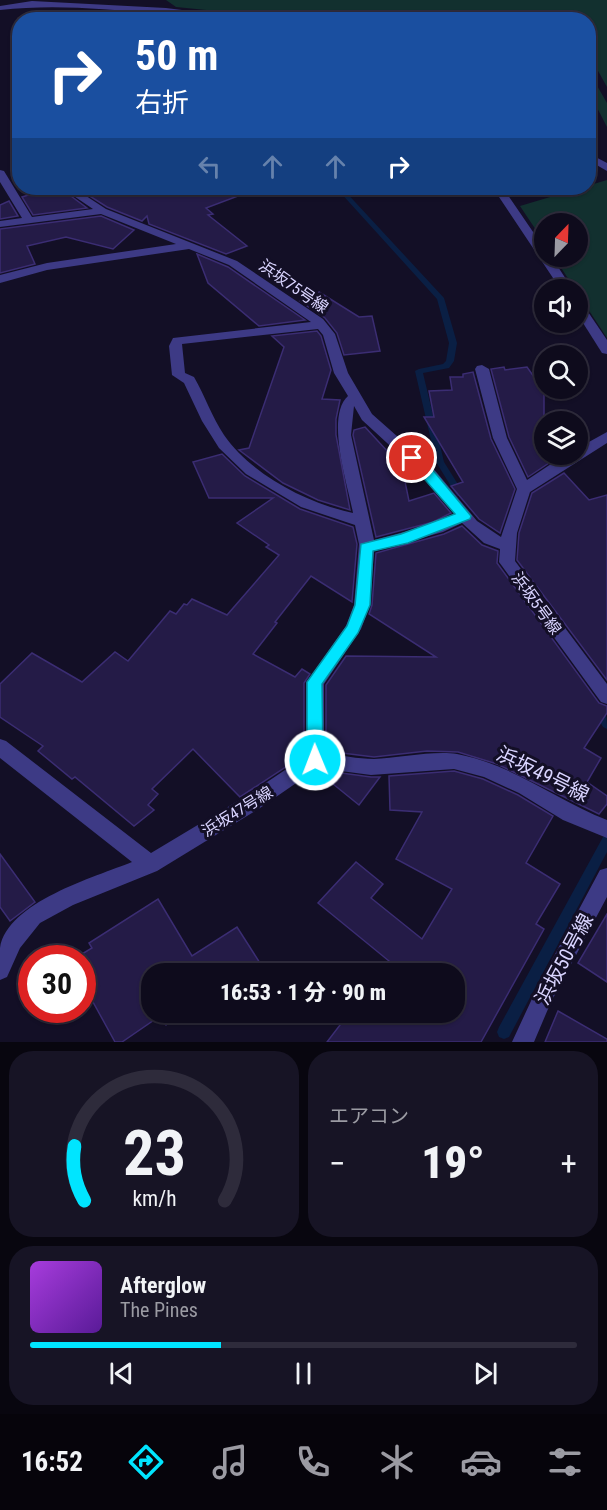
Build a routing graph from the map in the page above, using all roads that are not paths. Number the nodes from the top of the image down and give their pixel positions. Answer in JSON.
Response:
{"nodes":[{"id":1,"x":32,"y":2,"type":"edge"},
{"id":2,"x":150,"y":4,"type":"edge"},
{"id":3,"x":0,"y":8,"type":"edge"},
{"id":4,"x":204,"y":12,"type":"edge"},
{"id":5,"x":0,"y":173,"type":"edge"},
{"id":6,"x":12,"y":192,"type":"edge"},
{"id":7,"x":14,"y":195,"type":"edge"},
{"id":8,"x":79,"y":195,"type":"edge"},
{"id":9,"x":503,"y":195,"type":"edge"},
{"id":10,"x":102,"y":211,"type":"junction"},
{"id":11,"x":29,"y":220,"type":"junction"},
{"id":12,"x":0,"y":224,"type":"edge"},
{"id":13,"x":534,"y":240,"type":"edge"},
{"id":14,"x":190,"y":246,"type":"junction"},
{"id":15,"x":0,"y":279,"type":"edge"},
{"id":16,"x":588,"y":321,"type":"edge"},
{"id":17,"x":322,"y":325,"type":"junction"},
{"id":18,"x":607,"y":350,"type":"edge"},
{"id":19,"x":483,"y":369,"type":"dead end"},
{"id":20,"x":354,"y":398,"type":"junction"},
{"id":21,"x":607,"y":437,"type":"edge"},
{"id":22,"x":588,"y":448,"type":"edge"},
{"id":23,"x":560,"y":465,"type":"edge"},
{"id":24,"x":524,"y":489,"type":"junction"},
{"id":25,"x":465,"y":516,"type":"junction"},
{"id":26,"x":362,"y":522,"type":"junction"},
{"id":27,"x":508,"y":546,"type":"junction"},
{"id":28,"x":366,"y":548,"type":"junction"},
{"id":29,"x":607,"y":697,"type":"edge"},
{"id":30,"x":0,"y":747,"type":"edge"},
{"id":31,"x":315,"y":760,"type":"junction"},
{"id":32,"x":607,"y":829,"type":"edge"},
{"id":33,"x":150,"y":864,"type":"junction"},
{"id":34,"x":607,"y":877,"type":"edge"},
{"id":35,"x":0,"y":970,"type":"edge"},
{"id":36,"x":523,"y":1042,"type":"edge"}],
"edges":[{"from":1,"to":2,"type":"street"},
{"from":1,"to":3,"type":"street"},
{"from":2,"to":4,"type":"street"},
{"from":5,"to":6,"type":"street"},
{"from":7,"to":11,"type":"street"},
{"from":8,"to":10,"type":"street"},
{"from":9,"to":13,"type":"street"},
{"from":10,"to":11,"type":"street","name":"浜坂75号線"},
{"from":10,"to":14,"type":"street","name":"浜坂75号線"},
{"from":11,"to":12,"type":"street","name":"浜坂75号線"},
{"from":14,"to":15,"type":"street"},
{"from":14,"to":17,"type":"street","name":"浜坂75号線"},
{"from":16,"to":18,"type":"street"},
{"from":17,"to":20,"type":"street","name":"浜坂75号線"},
{"from":17,"to":26,"type":"street"},
{"from":19,"to":24,"type":"street"},
{"from":20,"to":25,"type":"street","name":"浜坂75号線"},
{"from":20,"to":26,"type":"street"},
{"from":21,"to":22,"type":"street"},
{"from":23,"to":24,"type":"street"},
{"from":24,"to":27,"type":"street","name":"浜坂5号線"},
{"from":25,"to":27,"type":"street","name":"浜坂75号線"},
{"from":25,"to":28,"type":"street"},
{"from":26,"to":28,"type":"street"},
{"from":27,"to":29,"type":"street","name":"浜坂5号線"},
{"from":28,"to":31,"type":"street"},
{"from":30,"to":33,"type":"street"},
{"from":31,"to":32,"type":"street","name":"浜坂49号線"},
{"from":31,"to":33,"type":"street","name":"浜坂47号線"},
{"from":33,"to":35,"type":"street","name":"浜坂47号線"},
{"from":34,"to":36,"type":"street","name":"浜坂50号線"}]}
